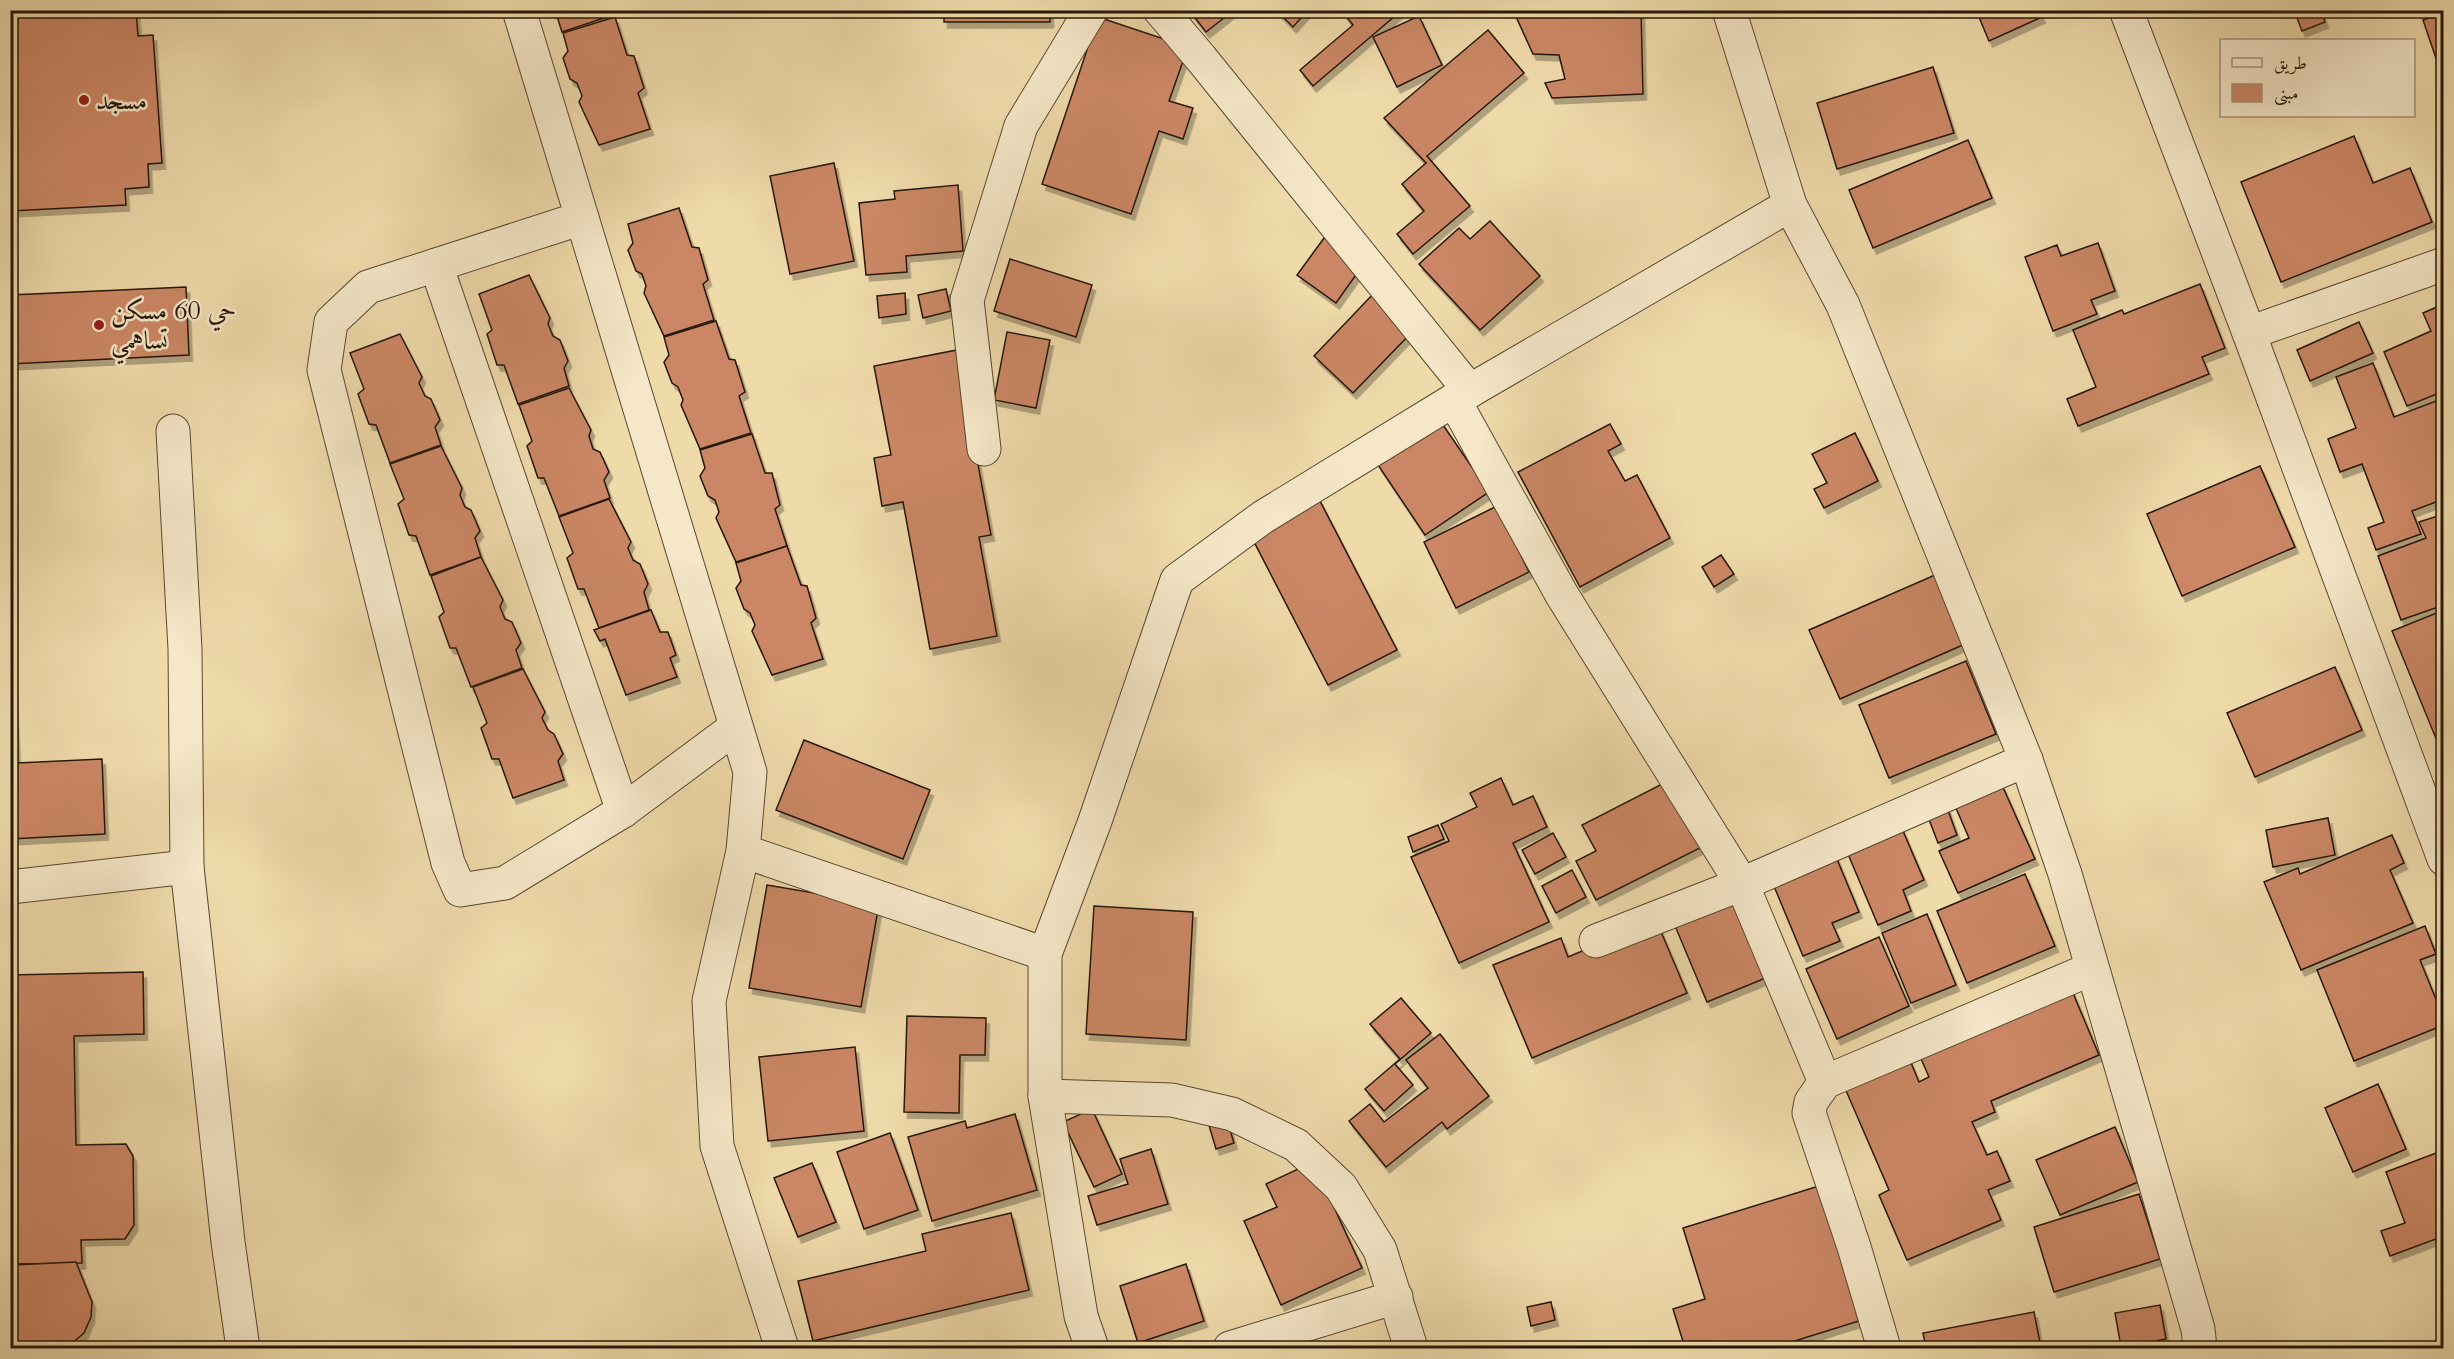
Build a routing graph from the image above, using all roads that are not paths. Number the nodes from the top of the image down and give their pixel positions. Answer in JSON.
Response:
{"nodes":[{"id":1,"x":519,"y":10,"type":"edge"},
{"id":2,"x":1091,"y":10,"type":"edge"},
{"id":3,"x":1160,"y":10,"type":"edge"},
{"id":4,"x":1729,"y":10,"type":"edge"},
{"id":5,"x":2126,"y":10,"type":"edge"},
{"id":6,"x":1790,"y":205,"type":"junction"},
{"id":7,"x":582,"y":218,"type":"junction"},
{"id":8,"x":2444,"y":264,"type":"edge"},
{"id":9,"x":436,"y":265,"type":"junction"},
{"id":10,"x":2249,"y":333,"type":"junction"},
{"id":11,"x":1462,"y":395,"type":"junction"},
{"id":12,"x":173,"y":431,"type":"dead end"},
{"id":13,"x":984,"y":449,"type":"dead end"},
{"id":14,"x":736,"y":727,"type":"junction"},
{"id":15,"x":2026,"y":760,"type":"junction"},
{"id":16,"x":623,"y":811,"type":"junction"},
{"id":17,"x":743,"y":851,"type":"junction"},
{"id":18,"x":2444,"y":859,"type":"edge"},
{"id":19,"x":187,"y":867,"type":"junction"},
{"id":20,"x":1742,"y":884,"type":"junction"},
{"id":21,"x":10,"y":887,"type":"edge"},
{"id":22,"x":1596,"y":941,"type":"dead end"},
{"id":23,"x":1045,"y":954,"type":"junction"},
{"id":24,"x":2091,"y":969,"type":"junction"},
{"id":25,"x":1825,"y":1082,"type":"junction"},
{"id":26,"x":1045,"y":1096,"type":"junction"},
{"id":27,"x":1396,"y":1298,"type":"junction"},
{"id":28,"x":243,"y":1348,"type":"edge"},
{"id":29,"x":782,"y":1348,"type":"edge"},
{"id":30,"x":1092,"y":1348,"type":"edge"},
{"id":31,"x":1230,"y":1348,"type":"edge"},
{"id":32,"x":1411,"y":1348,"type":"edge"},
{"id":33,"x":1884,"y":1348,"type":"edge"},
{"id":34,"x":2200,"y":1348,"type":"edge"}],
"edges":[{"from":1,"to":7,"type":"street"},
{"from":2,"to":13,"type":"street"},
{"from":3,"to":11,"type":"street"},
{"from":4,"to":6,"type":"street"},
{"from":5,"to":10,"type":"street"},
{"from":6,"to":11,"type":"street"},
{"from":6,"to":15,"type":"street"},
{"from":7,"to":9,"type":"street"},
{"from":7,"to":14,"type":"street"},
{"from":8,"to":10,"type":"street"},
{"from":9,"to":16,"type":"street"},
{"from":9,"to":16,"type":"street"},
{"from":10,"to":18,"type":"street"},
{"from":11,"to":20,"type":"street"},
{"from":11,"to":23,"type":"street"},
{"from":12,"to":19,"type":"street"},
{"from":14,"to":16,"type":"street"},
{"from":14,"to":17,"type":"street"},
{"from":15,"to":20,"type":"street"},
{"from":15,"to":24,"type":"street"},
{"from":17,"to":23,"type":"street"},
{"from":17,"to":29,"type":"street"},
{"from":19,"to":21,"type":"street"},
{"from":19,"to":28,"type":"street"},
{"from":20,"to":22,"type":"street"},
{"from":20,"to":25,"type":"street"},
{"from":23,"to":26,"type":"street"},
{"from":24,"to":25,"type":"street"},
{"from":24,"to":34,"type":"street"},
{"from":25,"to":33,"type":"street"},
{"from":26,"to":27,"type":"street"},
{"from":26,"to":30,"type":"street"},
{"from":27,"to":31,"type":"street"},
{"from":27,"to":32,"type":"street"}]}
